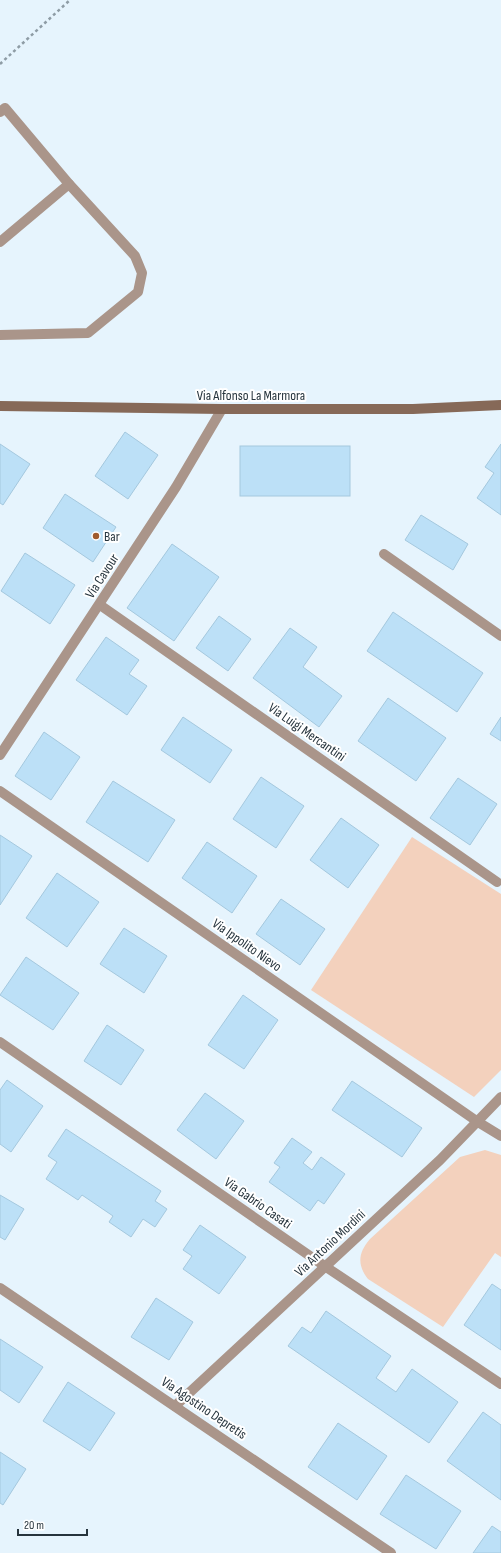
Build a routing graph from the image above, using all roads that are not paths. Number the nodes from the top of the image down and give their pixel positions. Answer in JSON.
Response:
{"nodes":[{"id":1,"x":0,"y":112,"type":"edge"},
{"id":2,"x":69,"y":184,"type":"junction"},
{"id":3,"x":0,"y":242,"type":"edge"},
{"id":4,"x":0,"y":335,"type":"edge"},
{"id":5,"x":501,"y":405,"type":"edge"},
{"id":6,"x":0,"y":406,"type":"edge"},
{"id":7,"x":222,"y":409,"type":"junction"},
{"id":8,"x":384,"y":554,"type":"dead end"},
{"id":9,"x":100,"y":605,"type":"junction"},
{"id":10,"x":501,"y":636,"type":"edge"},
{"id":11,"x":0,"y":755,"type":"edge"},
{"id":12,"x":0,"y":792,"type":"edge"},
{"id":13,"x":497,"y":882,"type":"dead end"},
{"id":14,"x":0,"y":1042,"type":"edge"},
{"id":15,"x":501,"y":1097,"type":"edge"},
{"id":16,"x":478,"y":1122,"type":"junction"},
{"id":17,"x":501,"y":1136,"type":"edge"},
{"id":18,"x":326,"y":1266,"type":"junction"},
{"id":19,"x":0,"y":1288,"type":"edge"},
{"id":20,"x":501,"y":1384,"type":"edge"},
{"id":21,"x":175,"y":1406,"type":"junction"},
{"id":22,"x":391,"y":1553,"type":"edge"}],
"edges":[{"from":1,"to":2,"type":"street"},
{"from":2,"to":3,"type":"street"},
{"from":2,"to":4,"type":"street"},
{"from":5,"to":7,"type":"street","name":"Via Alfonso La Marmora"},
{"from":6,"to":7,"type":"street","name":"Via Alfonso La Marmora"},
{"from":7,"to":9,"type":"street","name":"Via Cavour"},
{"from":8,"to":10,"type":"street"},
{"from":9,"to":11,"type":"street","name":"Via Cavour"},
{"from":9,"to":13,"type":"street","name":"Via Luigi Mercantini"},
{"from":12,"to":16,"type":"street","name":"Via Ippolito Nievo"},
{"from":14,"to":18,"type":"street","name":"Via Gabrio Casati"},
{"from":15,"to":16,"type":"street","name":"Via Antonio Mordini"},
{"from":16,"to":17,"type":"street","name":"Via Ippolito Nievo"},
{"from":16,"to":18,"type":"street","name":"Via Antonio Mordini"},
{"from":18,"to":20,"type":"street","name":"Via Gabrio Casati"},
{"from":18,"to":21,"type":"street","name":"Via Antonio Mordini"},
{"from":19,"to":21,"type":"street","name":"Via Agostino Depretis"},
{"from":21,"to":22,"type":"street","name":"Via Agostino Depretis"}]}
